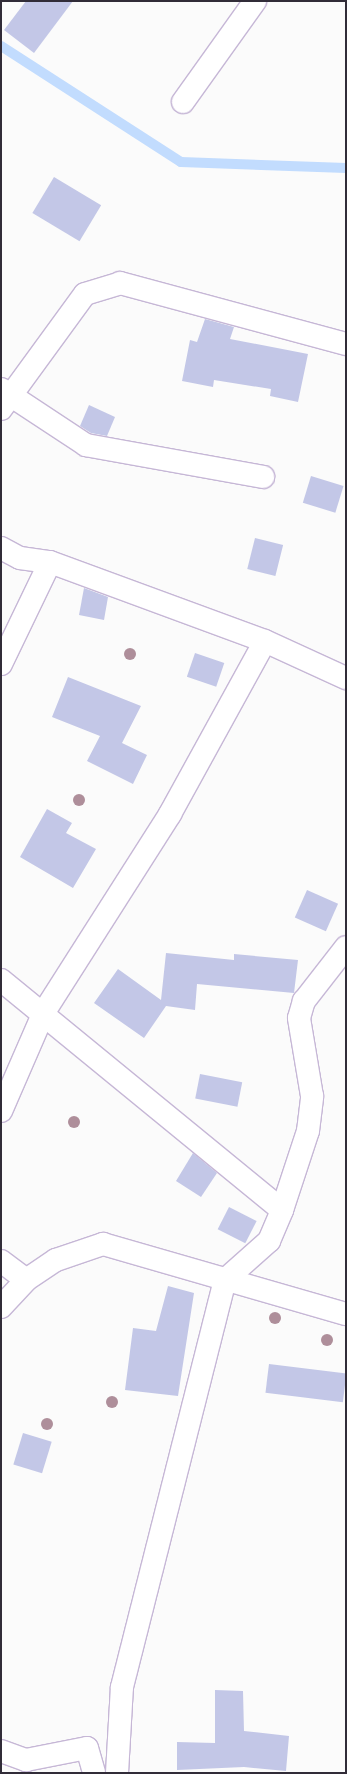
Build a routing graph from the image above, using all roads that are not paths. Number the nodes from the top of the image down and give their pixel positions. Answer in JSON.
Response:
{"nodes":[{"id":1,"x":254,"y":1,"type":"edge"},
{"id":2,"x":183,"y":102,"type":"dead end"},
{"id":3,"x":346,"y":344,"type":"edge"},
{"id":4,"x":4,"y":398,"type":"edge"},
{"id":5,"x":263,"y":477,"type":"dead end"},
{"id":6,"x":1,"y":548,"type":"edge"},
{"id":7,"x":50,"y":562,"type":"junction"},
{"id":8,"x":265,"y":641,"type":"junction"},
{"id":9,"x":1,"y":664,"type":"edge"},
{"id":10,"x":346,"y":678,"type":"edge"},
{"id":11,"x":346,"y":947,"type":"edge"},
{"id":12,"x":1,"y":980,"type":"edge"},
{"id":13,"x":44,"y":1012,"type":"junction"},
{"id":14,"x":1,"y":1111,"type":"edge"},
{"id":15,"x":282,"y":1210,"type":"junction"},
{"id":16,"x":1,"y":1261,"type":"edge"},
{"id":17,"x":26,"y":1280,"type":"junction"},
{"id":18,"x":225,"y":1280,"type":"junction"},
{"id":19,"x":1,"y":1307,"type":"edge"},
{"id":20,"x":346,"y":1314,"type":"edge"},
{"id":21,"x":1,"y":1752,"type":"edge"},
{"id":22,"x":94,"y":1773,"type":"edge"},
{"id":23,"x":117,"y":1773,"type":"edge"}],
"edges":[{"from":1,"to":2,"type":"street"},
{"from":3,"to":4,"type":"street"},
{"from":4,"to":5,"type":"street"},
{"from":6,"to":7,"type":"street"},
{"from":7,"to":8,"type":"street"},
{"from":7,"to":9,"type":"street"},
{"from":8,"to":10,"type":"street"},
{"from":8,"to":13,"type":"street"},
{"from":11,"to":15,"type":"street"},
{"from":12,"to":13,"type":"street"},
{"from":13,"to":14,"type":"street"},
{"from":13,"to":15,"type":"street"},
{"from":15,"to":18,"type":"street"},
{"from":16,"to":17,"type":"street"},
{"from":17,"to":18,"type":"street"},
{"from":17,"to":19,"type":"street"},
{"from":18,"to":20,"type":"street"},
{"from":18,"to":23,"type":"street"},
{"from":21,"to":22,"type":"street"}]}
